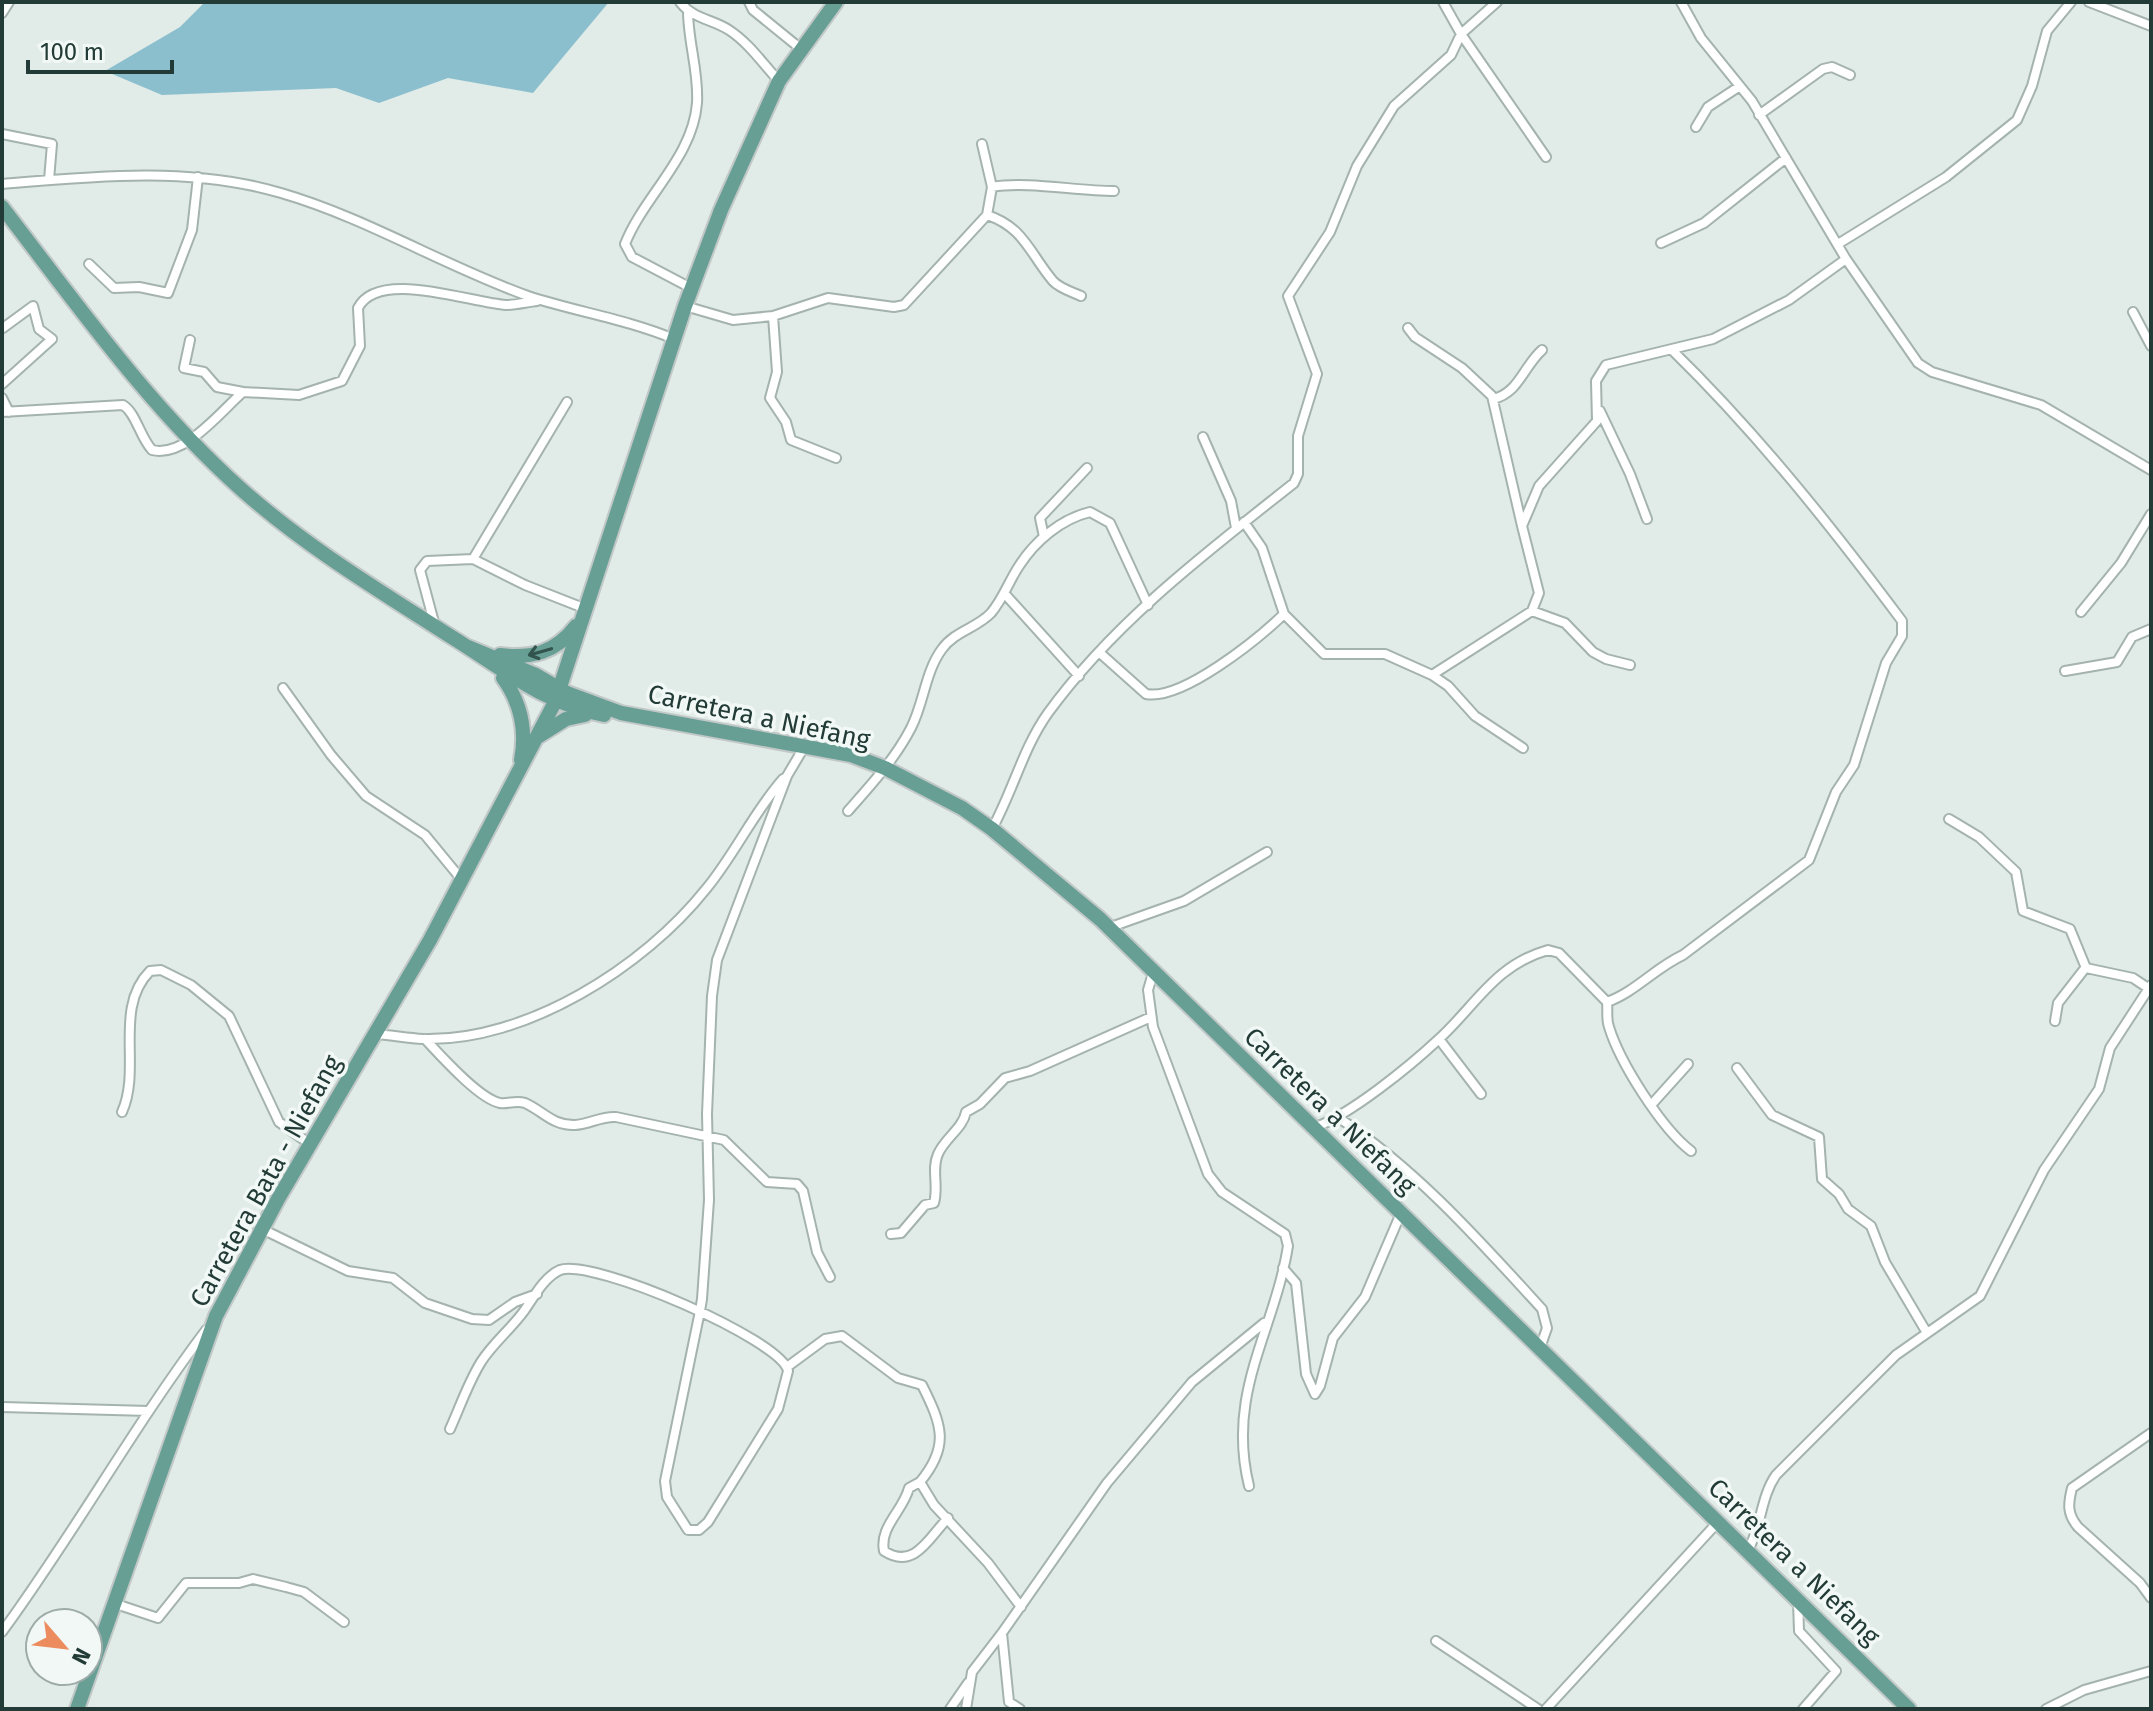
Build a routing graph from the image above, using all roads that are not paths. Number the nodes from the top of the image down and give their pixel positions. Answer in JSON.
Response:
{"nodes":[{"id":1,"x":9,"y":2,"type":"edge"},
{"id":2,"x":680,"y":2,"type":"edge"},
{"id":3,"x":749,"y":2,"type":"edge"},
{"id":4,"x":836,"y":2,"type":"edge"},
{"id":5,"x":1443,"y":2,"type":"edge"},
{"id":6,"x":1497,"y":2,"type":"edge"},
{"id":7,"x":1681,"y":2,"type":"edge"},
{"id":8,"x":2071,"y":2,"type":"edge"},
{"id":9,"x":2089,"y":2,"type":"edge"},
{"id":10,"x":688,"y":11,"type":"junction"},
{"id":11,"x":2,"y":13,"type":"edge"},
{"id":12,"x":2151,"y":26,"type":"edge"},
{"id":13,"x":1461,"y":34,"type":"junction"},
{"id":14,"x":801,"y":49,"type":"junction"},
{"id":15,"x":1850,"y":75,"type":"dead end"},
{"id":16,"x":779,"y":81,"type":"junction"},
{"id":17,"x":1740,"y":86,"type":"junction"},
{"id":18,"x":1759,"y":115,"type":"junction"},
{"id":19,"x":1696,"y":127,"type":"dead end"},
{"id":20,"x":2,"y":134,"type":"edge"},
{"id":21,"x":982,"y":144,"type":"dead end"},
{"id":22,"x":1546,"y":157,"type":"dead end"},
{"id":23,"x":1786,"y":158,"type":"junction"},
{"id":24,"x":198,"y":177,"type":"junction"},
{"id":25,"x":49,"y":180,"type":"junction"},
{"id":26,"x":2,"y":184,"type":"edge"},
{"id":27,"x":992,"y":187,"type":"junction"},
{"id":28,"x":1114,"y":191,"type":"dead end"},
{"id":29,"x":2,"y":207,"type":"edge"},
{"id":30,"x":987,"y":215,"type":"junction"},
{"id":31,"x":1661,"y":243,"type":"dead end"},
{"id":32,"x":1838,"y":244,"type":"junction"},
{"id":33,"x":1846,"y":259,"type":"junction"},
{"id":34,"x":89,"y":264,"type":"dead end"},
{"id":35,"x":691,"y":288,"type":"junction"},
{"id":36,"x":1081,"y":296,"type":"dead end"},
{"id":37,"x":544,"y":300,"type":"junction"},
{"id":38,"x":685,"y":306,"type":"junction"},
{"id":39,"x":2133,"y":312,"type":"dead end"},
{"id":40,"x":773,"y":316,"type":"junction"},
{"id":41,"x":3,"y":328,"type":"edge"},
{"id":42,"x":1408,"y":328,"type":"dead end"},
{"id":43,"x":674,"y":339,"type":"junction"},
{"id":44,"x":190,"y":340,"type":"dead end"},
{"id":45,"x":2151,"y":346,"type":"edge"},
{"id":46,"x":1542,"y":350,"type":"dead end"},
{"id":47,"x":1672,"y":350,"type":"junction"},
{"id":48,"x":2,"y":384,"type":"edge"},
{"id":49,"x":243,"y":392,"type":"junction"},
{"id":50,"x":2,"y":398,"type":"edge"},
{"id":51,"x":1493,"y":399,"type":"junction"},
{"id":52,"x":567,"y":402,"type":"dead end"},
{"id":53,"x":1600,"y":411,"type":"junction"},
{"id":54,"x":5,"y":412,"type":"edge"},
{"id":55,"x":1203,"y":437,"type":"dead end"},
{"id":56,"x":190,"y":439,"type":"junction"},
{"id":57,"x":836,"y":458,"type":"dead end"},
{"id":58,"x":1087,"y":468,"type":"dead end"},
{"id":59,"x":2151,"y":470,"type":"edge"},
{"id":60,"x":2151,"y":514,"type":"edge"},
{"id":61,"x":1647,"y":519,"type":"dead end"},
{"id":62,"x":1240,"y":525,"type":"junction"},
{"id":63,"x":1522,"y":526,"type":"junction"},
{"id":64,"x":1044,"y":537,"type":"junction"},
{"id":65,"x":473,"y":559,"type":"junction"},
{"id":66,"x":1004,"y":593,"type":"junction"},
{"id":67,"x":1148,"y":605,"type":"junction"},
{"id":68,"x":1532,"y":611,"type":"junction"},
{"id":69,"x":585,"y":612,"type":"junction"},
{"id":70,"x":2081,"y":612,"type":"dead end"},
{"id":71,"x":1284,"y":614,"type":"junction"},
{"id":72,"x":435,"y":627,"type":"junction"},
{"id":73,"x":2151,"y":629,"type":"edge"},
{"id":74,"x":468,"y":647,"type":"junction"},
{"id":75,"x":483,"y":653,"type":"junction"},
{"id":76,"x":1100,"y":653,"type":"junction"},
{"id":77,"x":1630,"y":665,"type":"dead end"},
{"id":78,"x":567,"y":668,"type":"junction"},
{"id":79,"x":498,"y":671,"type":"junction"},
{"id":80,"x":2065,"y":671,"type":"dead end"},
{"id":81,"x":1432,"y":675,"type":"junction"},
{"id":82,"x":1079,"y":676,"type":"junction"},
{"id":83,"x":283,"y":688,"type":"dead end"},
{"id":84,"x":557,"y":696,"type":"junction"},
{"id":85,"x":581,"y":699,"type":"junction"},
{"id":86,"x":621,"y":713,"type":"junction"},
{"id":87,"x":604,"y":715,"type":"junction"},
{"id":88,"x":538,"y":736,"type":"junction"},
{"id":89,"x":1523,"y":748,"type":"dead end"},
{"id":90,"x":803,"y":749,"type":"junction"},
{"id":91,"x":885,"y":768,"type":"junction"},
{"id":92,"x":518,"y":775,"type":"junction"},
{"id":93,"x":787,"y":776,"type":"junction"},
{"id":94,"x":848,"y":811,"type":"dead end"},
{"id":95,"x":1949,"y":819,"type":"dead end"},
{"id":96,"x":992,"y":829,"type":"junction"},
{"id":97,"x":1267,"y":852,"type":"dead end"},
{"id":98,"x":463,"y":880,"type":"junction"},
{"id":99,"x":1108,"y":928,"type":"junction"},
{"id":100,"x":2086,"y":967,"type":"junction"},
{"id":101,"x":1153,"y":973,"type":"junction"},
{"id":102,"x":2149,"y":986,"type":"edge"},
{"id":103,"x":1607,"y":1002,"type":"junction"},
{"id":104,"x":1151,"y":1017,"type":"junction"},
{"id":105,"x":2055,"y":1021,"type":"dead end"},
{"id":106,"x":374,"y":1034,"type":"junction"},
{"id":107,"x":425,"y":1039,"type":"junction"},
{"id":108,"x":1439,"y":1039,"type":"junction"},
{"id":109,"x":1688,"y":1064,"type":"dead end"},
{"id":110,"x":1737,"y":1068,"type":"dead end"},
{"id":111,"x":1481,"y":1094,"type":"dead end"},
{"id":112,"x":1652,"y":1104,"type":"junction"},
{"id":113,"x":122,"y":1112,"type":"dead end"},
{"id":114,"x":1339,"y":1118,"type":"junction"},
{"id":115,"x":1313,"y":1128,"type":"junction"},
{"id":116,"x":708,"y":1136,"type":"junction"},
{"id":117,"x":310,"y":1144,"type":"junction"},
{"id":118,"x":1691,"y":1151,"type":"dead end"},
{"id":119,"x":1401,"y":1213,"type":"junction"},
{"id":120,"x":262,"y":1229,"type":"junction"},
{"id":121,"x":891,"y":1234,"type":"dead end"},
{"id":122,"x":1283,"y":1268,"type":"junction"},
{"id":123,"x":830,"y":1277,"type":"dead end"},
{"id":124,"x":537,"y":1294,"type":"junction"},
{"id":125,"x":700,"y":1311,"type":"junction"},
{"id":126,"x":216,"y":1316,"type":"junction"},
{"id":127,"x":1265,"y":1322,"type":"junction"},
{"id":128,"x":1927,"y":1333,"type":"junction"},
{"id":129,"x":1540,"y":1348,"type":"junction"},
{"id":130,"x":787,"y":1367,"type":"junction"},
{"id":131,"x":2,"y":1407,"type":"edge"},
{"id":132,"x":149,"y":1411,"type":"junction"},
{"id":133,"x":450,"y":1429,"type":"dead end"},
{"id":134,"x":2151,"y":1433,"type":"edge"},
{"id":135,"x":920,"y":1482,"type":"junction"},
{"id":136,"x":1249,"y":1486,"type":"dead end"},
{"id":137,"x":948,"y":1518,"type":"junction"},
{"id":138,"x":1719,"y":1521,"type":"junction"},
{"id":139,"x":1748,"y":1550,"type":"junction"},
{"id":140,"x":2151,"y":1598,"type":"edge"},
{"id":141,"x":1798,"y":1599,"type":"junction"},
{"id":142,"x":116,"y":1604,"type":"junction"},
{"id":143,"x":1021,"y":1607,"type":"junction"},
{"id":144,"x":344,"y":1622,"type":"dead end"},
{"id":145,"x":2,"y":1632,"type":"edge"},
{"id":146,"x":1002,"y":1633,"type":"junction"},
{"id":147,"x":1436,"y":1641,"type":"dead end"},
{"id":148,"x":2151,"y":1671,"type":"edge"},
{"id":149,"x":969,"y":1682,"type":"junction"},
{"id":150,"x":77,"y":1709,"type":"edge"},
{"id":151,"x":950,"y":1709,"type":"edge"},
{"id":152,"x":966,"y":1709,"type":"edge"},
{"id":153,"x":1020,"y":1709,"type":"edge"},
{"id":154,"x":1538,"y":1709,"type":"edge"},
{"id":155,"x":1546,"y":1709,"type":"edge"},
{"id":156,"x":1803,"y":1709,"type":"edge"},
{"id":157,"x":1909,"y":1709,"type":"edge"},
{"id":158,"x":2046,"y":1709,"type":"edge"}],
"edges":[{"from":1,"to":11,"type":"street"},
{"from":2,"to":10,"type":"street"},
{"from":3,"to":14,"type":"street"},
{"from":4,"to":14,"type":"main road","name":"Carretera Bata - Niefang"},
{"from":5,"to":13,"type":"street"},
{"from":6,"to":13,"type":"street"},
{"from":7,"to":17,"type":"street"},
{"from":8,"to":32,"type":"street"},
{"from":9,"to":12,"type":"street"},
{"from":10,"to":16,"type":"street"},
{"from":10,"to":35,"type":"street"},
{"from":13,"to":22,"type":"street"},
{"from":13,"to":62,"type":"street"},
{"from":14,"to":16,"type":"main road","name":"Carretera Bata - Niefang"},
{"from":15,"to":18,"type":"street"},
{"from":16,"to":35,"type":"main road","name":"Carretera Bata - Niefang"},
{"from":17,"to":18,"type":"street"},
{"from":17,"to":19,"type":"street"},
{"from":18,"to":23,"type":"street"},
{"from":20,"to":25,"type":"street"},
{"from":21,"to":27,"type":"street"},
{"from":23,"to":31,"type":"street"},
{"from":23,"to":32,"type":"street"},
{"from":24,"to":25,"type":"street"},
{"from":24,"to":34,"type":"street"},
{"from":24,"to":37,"type":"street"},
{"from":25,"to":26,"type":"street"},
{"from":27,"to":28,"type":"street"},
{"from":27,"to":30,"type":"street"},
{"from":29,"to":56,"type":"main road"},
{"from":30,"to":36,"type":"street"},
{"from":30,"to":40,"type":"street"},
{"from":32,"to":33,"type":"street"},
{"from":33,"to":47,"type":"street"},
{"from":33,"to":59,"type":"street"},
{"from":35,"to":38,"type":"main road","name":"Carretera Bata - Niefang"},
{"from":37,"to":43,"type":"street"},
{"from":37,"to":49,"type":"street"},
{"from":38,"to":40,"type":"street"},
{"from":38,"to":43,"type":"main road","name":"Carretera Bata - Niefang"},
{"from":39,"to":45,"type":"street"},
{"from":40,"to":57,"type":"street"},
{"from":41,"to":48,"type":"street"},
{"from":42,"to":51,"type":"street"},
{"from":43,"to":69,"type":"main road","name":"Carretera Bata - Niefang"},
{"from":44,"to":49,"type":"street"},
{"from":46,"to":51,"type":"street"},
{"from":47,"to":53,"type":"street"},
{"from":47,"to":103,"type":"street"},
{"from":49,"to":56,"type":"street"},
{"from":50,"to":54,"type":"street"},
{"from":51,"to":63,"type":"street"},
{"from":52,"to":65,"type":"street"},
{"from":53,"to":61,"type":"street"},
{"from":53,"to":63,"type":"street"},
{"from":54,"to":56,"type":"street"},
{"from":55,"to":62,"type":"street"},
{"from":56,"to":72,"type":"main road"},
{"from":58,"to":64,"type":"street"},
{"from":60,"to":70,"type":"street"},
{"from":62,"to":67,"type":"street"},
{"from":62,"to":71,"type":"street"},
{"from":63,"to":68,"type":"street"},
{"from":64,"to":66,"type":"street"},
{"from":64,"to":67,"type":"street"},
{"from":65,"to":69,"type":"street"},
{"from":65,"to":72,"type":"street"},
{"from":66,"to":82,"type":"street"},
{"from":66,"to":91,"type":"street"},
{"from":67,"to":76,"type":"street"},
{"from":68,"to":77,"type":"street"},
{"from":68,"to":81,"type":"street"},
{"from":69,"to":75,"type":"main road","one_way":true},
{"from":69,"to":78,"type":"main road","name":"Carretera Bata - Niefang"},
{"from":71,"to":76,"type":"street"},
{"from":71,"to":81,"type":"street"},
{"from":72,"to":74,"type":"main road"},
{"from":73,"to":80,"type":"street"},
{"from":74,"to":75,"type":"main road"},
{"from":74,"to":79,"type":"main road"},
{"from":75,"to":84,"type":"main road"},
{"from":76,"to":82,"type":"street"},
{"from":78,"to":84,"type":"main road","name":"Carretera Bata - Niefang"},
{"from":78,"to":85,"type":"main road"},
{"from":79,"to":84,"type":"main road"},
{"from":79,"to":92,"type":"main road"},
{"from":81,"to":89,"type":"street"},
{"from":82,"to":96,"type":"street"},
{"from":83,"to":98,"type":"street"},
{"from":84,"to":85,"type":"main road"},
{"from":84,"to":87,"type":"main road"},
{"from":84,"to":88,"type":"main road","name":"Carretera Bata - Niefang"},
{"from":85,"to":86,"type":"main road"},
{"from":86,"to":87,"type":"main road"},
{"from":86,"to":90,"type":"main road","name":"Carretera a Niefang"},
{"from":87,"to":88,"type":"main road"},
{"from":88,"to":92,"type":"main road","name":"Carretera Bata - Niefang"},
{"from":90,"to":91,"type":"main road","name":"Carretera a Niefang"},
{"from":90,"to":93,"type":"street"},
{"from":91,"to":94,"type":"street"},
{"from":91,"to":96,"type":"main road","name":"Carretera a Niefang"},
{"from":92,"to":98,"type":"main road","name":"Carretera Bata - Niefang"},
{"from":93,"to":107,"type":"street"},
{"from":93,"to":116,"type":"street"},
{"from":95,"to":100,"type":"street"},
{"from":96,"to":99,"type":"main road","name":"Carretera a Niefang"},
{"from":97,"to":99,"type":"street"},
{"from":98,"to":106,"type":"main road","name":"Carretera Bata - Niefang"},
{"from":99,"to":101,"type":"main road","name":"Carretera a Niefang"},
{"from":100,"to":102,"type":"street"},
{"from":100,"to":105,"type":"street"},
{"from":101,"to":104,"type":"street"},
{"from":101,"to":115,"type":"main road","name":"Carretera a Niefang"},
{"from":102,"to":128,"type":"street"},
{"from":103,"to":108,"type":"street"},
{"from":103,"to":112,"type":"street"},
{"from":104,"to":121,"type":"street"},
{"from":104,"to":122,"type":"street"},
{"from":106,"to":107,"type":"street"},
{"from":106,"to":117,"type":"main road","name":"Carretera Bata - Niefang"},
{"from":107,"to":116,"type":"street"},
{"from":108,"to":111,"type":"street"},
{"from":108,"to":114,"type":"street"},
{"from":109,"to":112,"type":"street"},
{"from":110,"to":128,"type":"street"},
{"from":112,"to":118,"type":"street"},
{"from":113,"to":117,"type":"street"},
{"from":114,"to":115,"type":"street"},
{"from":114,"to":129,"type":"street"},
{"from":115,"to":119,"type":"main road","name":"Carretera a Niefang"},
{"from":116,"to":123,"type":"street"},
{"from":116,"to":125,"type":"street"},
{"from":117,"to":120,"type":"main road","name":"Carretera Bata - Niefang"},
{"from":119,"to":122,"type":"street"},
{"from":119,"to":129,"type":"main road","name":"Carretera a Niefang"},
{"from":120,"to":124,"type":"street"},
{"from":120,"to":126,"type":"main road","name":"Carretera Bata - Niefang"},
{"from":122,"to":127,"type":"street"},
{"from":124,"to":125,"type":"street"},
{"from":124,"to":133,"type":"street"},
{"from":125,"to":130,"type":"street"},
{"from":125,"to":130,"type":"street"},
{"from":126,"to":132,"type":"street"},
{"from":126,"to":142,"type":"main road","name":"Carretera Bata - Niefang"},
{"from":127,"to":136,"type":"street"},
{"from":127,"to":143,"type":"street"},
{"from":128,"to":139,"type":"street"},
{"from":129,"to":138,"type":"main road","name":"Carretera a Niefang"},
{"from":130,"to":135,"type":"street"},
{"from":131,"to":132,"type":"street"},
{"from":132,"to":145,"type":"street"},
{"from":134,"to":140,"type":"street"},
{"from":135,"to":137,"type":"street"},
{"from":135,"to":137,"type":"street"},
{"from":137,"to":143,"type":"street"},
{"from":138,"to":139,"type":"main road","name":"Carretera a Niefang"},
{"from":138,"to":155,"type":"street"},
{"from":139,"to":141,"type":"main road","name":"Carretera a Niefang"},
{"from":141,"to":156,"type":"street"},
{"from":141,"to":157,"type":"main road","name":"Carretera a Niefang"},
{"from":142,"to":144,"type":"street"},
{"from":142,"to":150,"type":"main road","name":"Carretera Bata - Niefang"},
{"from":143,"to":146,"type":"street"},
{"from":146,"to":149,"type":"street"},
{"from":146,"to":153,"type":"street"},
{"from":147,"to":154,"type":"street"},
{"from":148,"to":158,"type":"street"},
{"from":149,"to":151,"type":"street"},
{"from":149,"to":152,"type":"street"}]}
